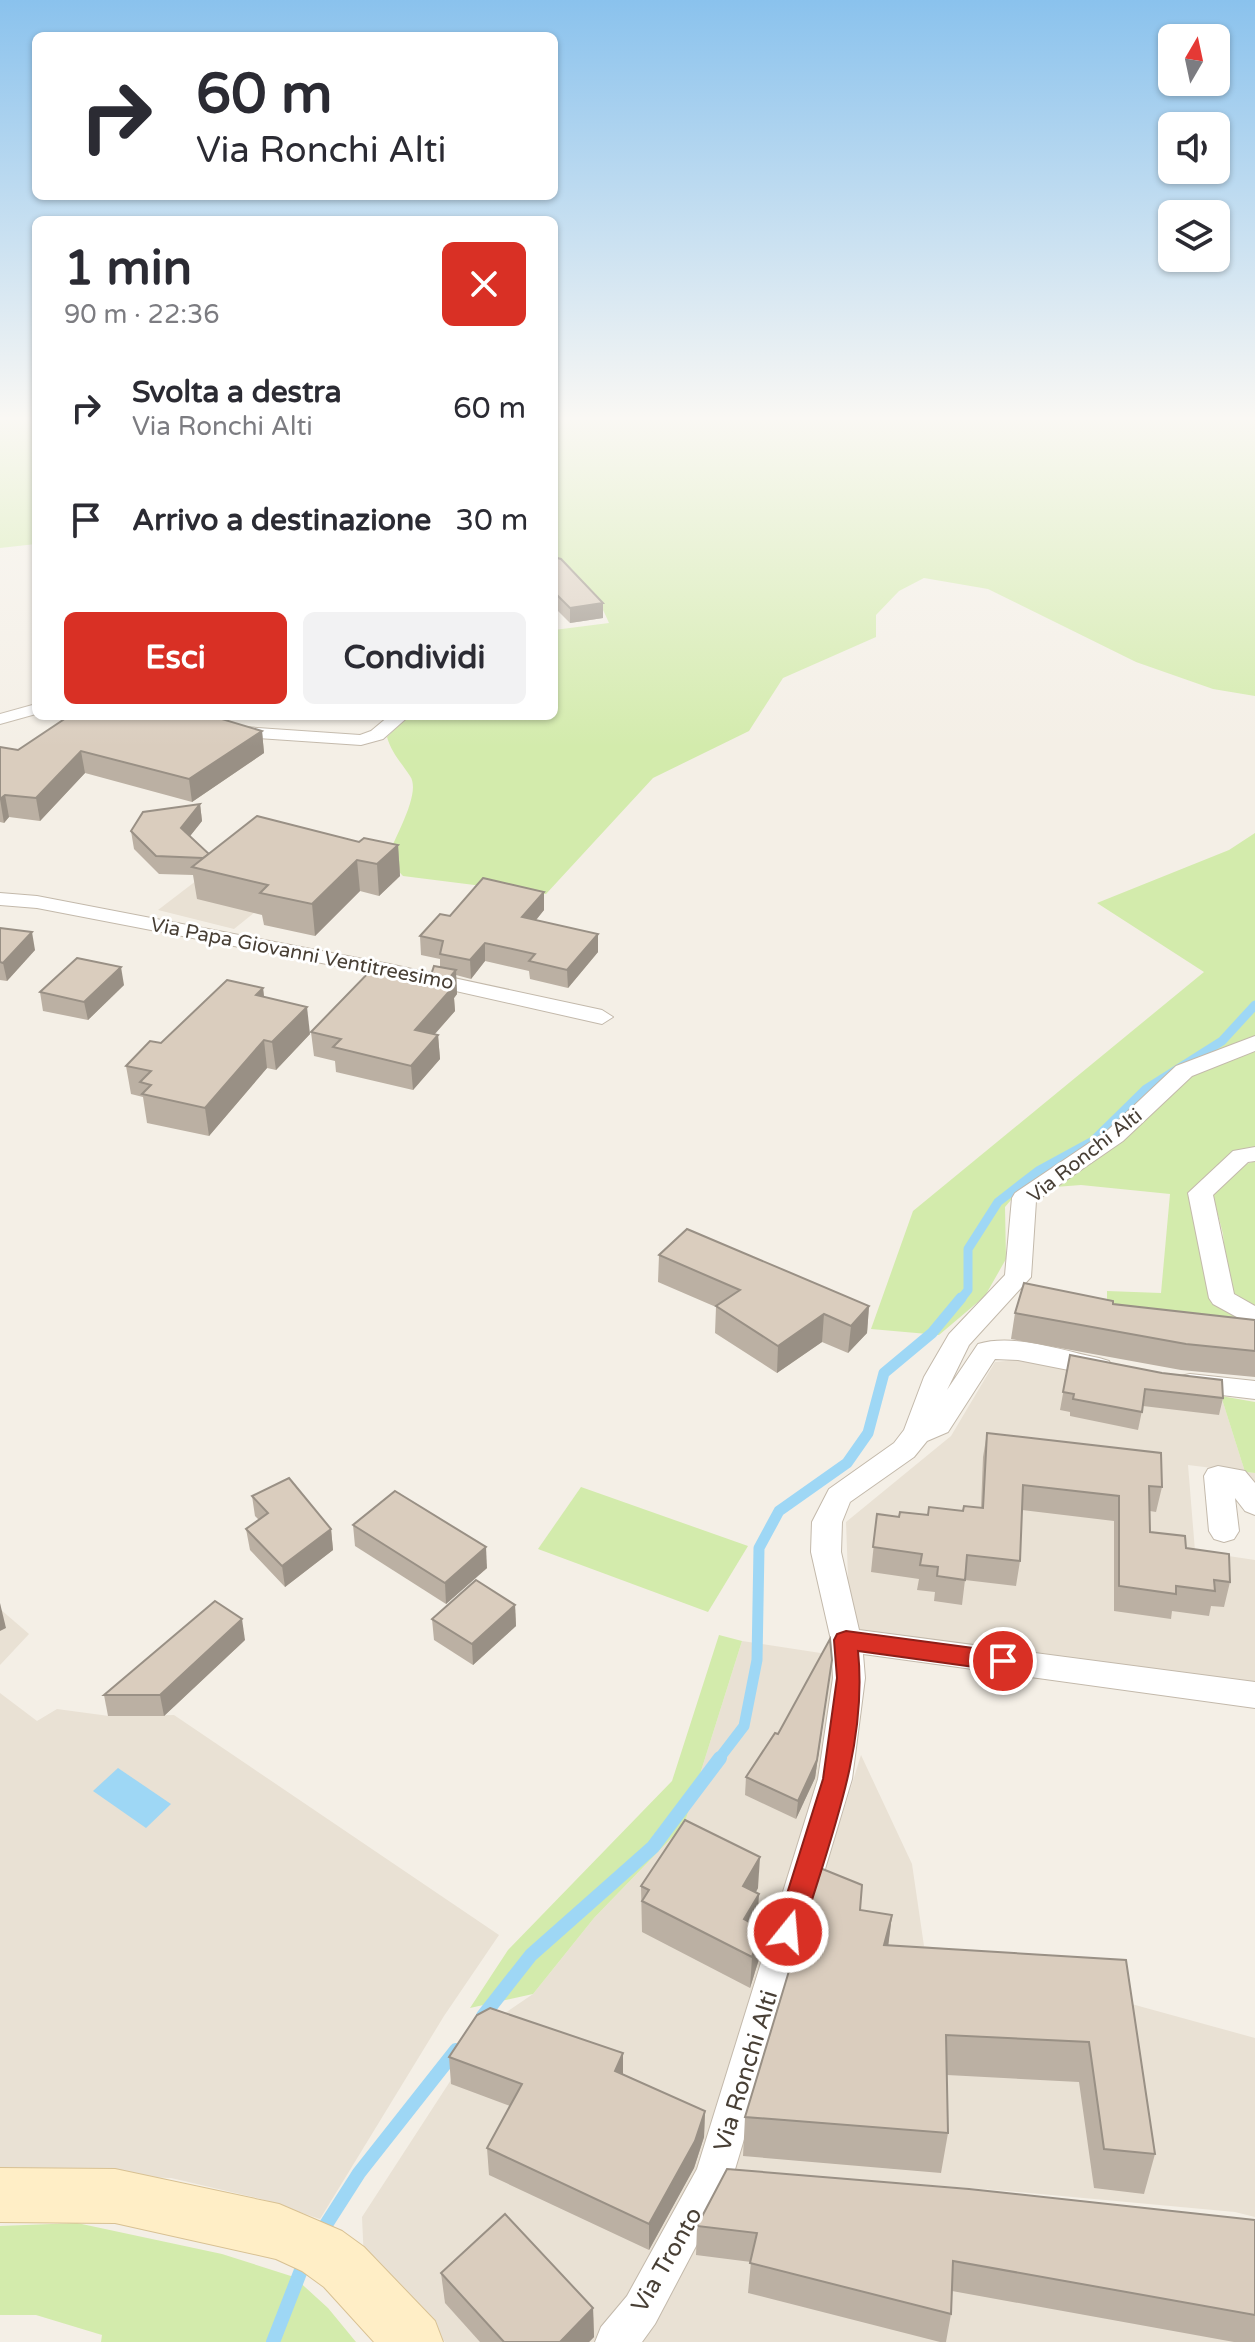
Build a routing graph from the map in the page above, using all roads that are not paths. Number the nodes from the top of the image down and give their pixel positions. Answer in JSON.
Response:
{"nodes":[{"id":1,"x":32,"y":710,"type":"edge"},
{"id":2,"x":0,"y":719,"type":"edge"},
{"id":3,"x":395,"y":720,"type":"edge"},
{"id":4,"x":211,"y":729,"type":"edge"},
{"id":5,"x":0,"y":899,"type":"edge"},
{"id":6,"x":602,"y":1017,"type":"dead end"},
{"id":7,"x":1255,"y":1043,"type":"edge"},
{"id":8,"x":1255,"y":1154,"type":"edge"},
{"id":9,"x":1255,"y":1318,"type":"edge"},
{"id":10,"x":1129,"y":1373,"type":"edge"},
{"id":11,"x":1159,"y":1379,"type":"edge"},
{"id":12,"x":1255,"y":1390,"type":"edge"},
{"id":13,"x":917,"y":1434,"type":"junction"},
{"id":14,"x":1255,"y":1504,"type":"edge"},
{"id":15,"x":1224,"y":1531,"type":"dead end"},
{"id":16,"x":846,"y":1640,"type":"junction"},
{"id":17,"x":1255,"y":1695,"type":"edge"},
{"id":18,"x":729,"y":2177,"type":"joint"},
{"id":19,"x":0,"y":2195,"type":"edge"},
{"id":20,"x":414,"y":2342,"type":"edge"},
{"id":21,"x":616,"y":2342,"type":"edge"}],
"edges":[{"from":1,"to":2,"type":"street"},
{"from":3,"to":4,"type":"street"},
{"from":5,"to":6,"type":"street","name":"Via Papa Giovanni Ventitreesimo"},
{"from":7,"to":13,"type":"street","name":"Via Ronchi Alti"},
{"from":8,"to":9,"type":"street"},
{"from":10,"to":13,"type":"street"},
{"from":11,"to":12,"type":"street"},
{"from":13,"to":16,"type":"street","name":"Via Ronchi Alti"},
{"from":14,"to":15,"type":"street"},
{"from":16,"to":17,"type":"street"},
{"from":16,"to":18,"type":"street","name":"Via Ronchi Alti"},
{"from":18,"to":21,"type":"street","name":"Via Tronto"},
{"from":19,"to":20,"type":"street"}]}
